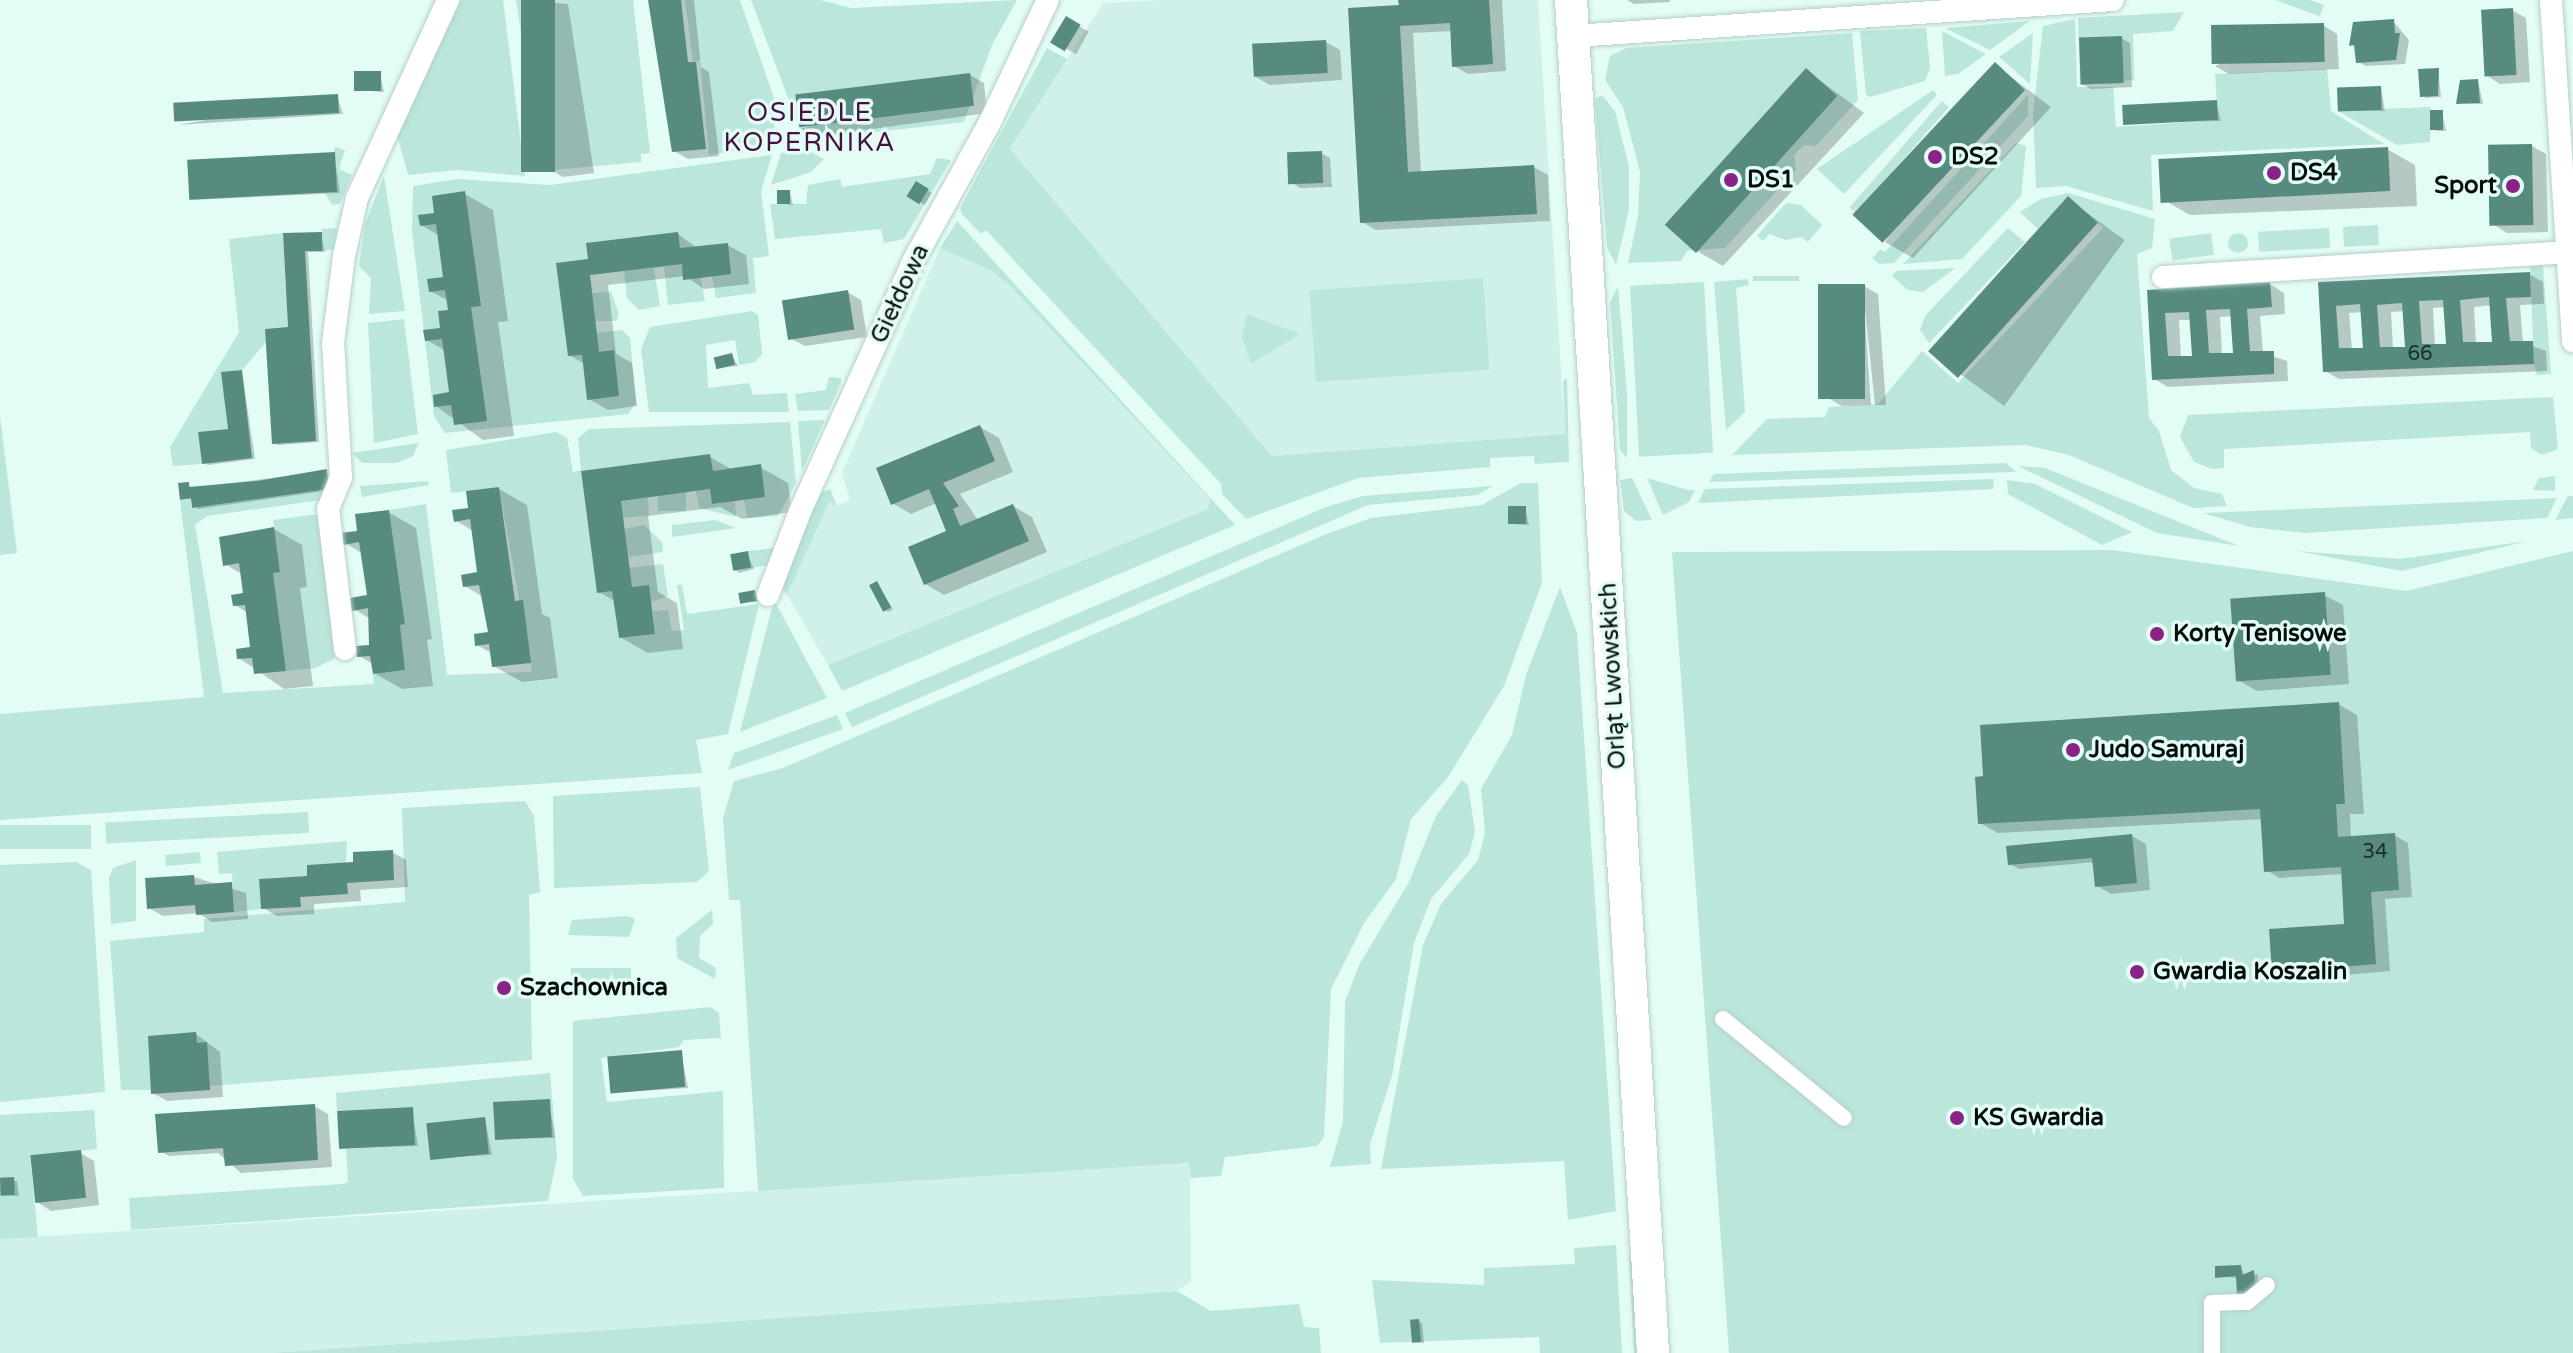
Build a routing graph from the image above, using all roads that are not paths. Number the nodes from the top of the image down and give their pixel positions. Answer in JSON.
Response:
{"nodes":[{"id":1,"x":448,"y":0,"type":"edge"},
{"id":2,"x":1048,"y":0,"type":"edge"},
{"id":3,"x":1571,"y":0,"type":"edge"},
{"id":4,"x":2113,"y":0,"type":"edge"},
{"id":5,"x":2551,"y":0,"type":"edge"},
{"id":6,"x":1908,"y":5,"type":"edge"},
{"id":7,"x":1574,"y":36,"type":"junction"},
{"id":8,"x":2567,"y":252,"type":"junction"},
{"id":9,"x":2163,"y":277,"type":"dead end"},
{"id":10,"x":2573,"y":341,"type":"edge"},
{"id":11,"x":768,"y":595,"type":"dead end"},
{"id":12,"x":345,"y":649,"type":"dead end"},
{"id":13,"x":1723,"y":1019,"type":"dead end"},
{"id":14,"x":1844,"y":1118,"type":"dead end"},
{"id":15,"x":2267,"y":1285,"type":"dead end"},
{"id":16,"x":1653,"y":1353,"type":"edge"},
{"id":17,"x":2212,"y":1353,"type":"edge"}],
"edges":[{"from":1,"to":12,"type":"street"},
{"from":2,"to":11,"type":"street","name":"Giełdowa"},
{"from":3,"to":7,"type":"main road","name":"Orląt Lwowskich"},
{"from":4,"to":6,"type":"street"},
{"from":5,"to":8,"type":"street"},
{"from":6,"to":7,"type":"street"},
{"from":7,"to":16,"type":"main road","name":"Orląt Lwowskich"},
{"from":8,"to":9,"type":"street"},
{"from":8,"to":10,"type":"street"},
{"from":13,"to":14,"type":"street"},
{"from":15,"to":17,"type":"street"}]}
